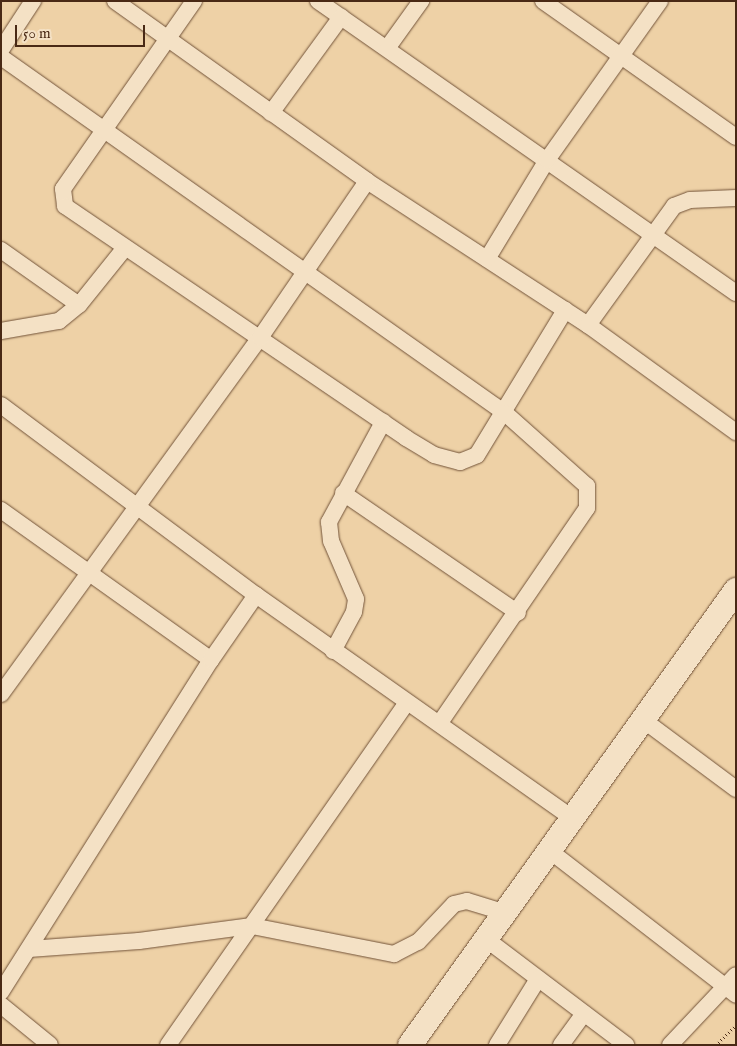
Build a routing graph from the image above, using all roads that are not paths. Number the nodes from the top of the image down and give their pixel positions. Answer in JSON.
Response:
{"nodes":[{"id":1,"x":33,"y":1,"type":"edge"},
{"id":2,"x":115,"y":1,"type":"edge"},
{"id":3,"x":194,"y":1,"type":"edge"},
{"id":4,"x":318,"y":1,"type":"edge"},
{"id":5,"x":420,"y":1,"type":"edge"},
{"id":6,"x":543,"y":1,"type":"edge"},
{"id":7,"x":660,"y":1,"type":"edge"},
{"id":8,"x":342,"y":17,"type":"junction"},
{"id":9,"x":167,"y":39,"type":"junction"},
{"id":10,"x":388,"y":48,"type":"junction"},
{"id":11,"x":1,"y":50,"type":"edge"},
{"id":12,"x":1,"y":57,"type":"edge"},
{"id":13,"x":622,"y":57,"type":"junction"},
{"id":14,"x":271,"y":113,"type":"junction"},
{"id":15,"x":105,"y":129,"type":"junction"},
{"id":16,"x":736,"y":137,"type":"edge"},
{"id":17,"x":548,"y":160,"type":"junction"},
{"id":18,"x":367,"y":181,"type":"junction"},
{"id":19,"x":736,"y":198,"type":"edge"},
{"id":20,"x":652,"y":233,"type":"junction"},
{"id":21,"x":124,"y":249,"type":"junction"},
{"id":22,"x":1,"y":250,"type":"edge"},
{"id":23,"x":486,"y":259,"type":"junction"},
{"id":24,"x":304,"y":271,"type":"junction"},
{"id":25,"x":736,"y":293,"type":"edge"},
{"id":26,"x":79,"y":305,"type":"junction"},
{"id":27,"x":565,"y":310,"type":"junction"},
{"id":28,"x":588,"y":325,"type":"junction"},
{"id":29,"x":1,"y":331,"type":"edge"},
{"id":30,"x":260,"y":338,"type":"junction"},
{"id":31,"x":1,"y":405,"type":"edge"},
{"id":32,"x":504,"y":413,"type":"junction"},
{"id":33,"x":383,"y":422,"type":"junction"},
{"id":34,"x":736,"y":432,"type":"edge"},
{"id":35,"x":343,"y":493,"type":"junction"},
{"id":36,"x":137,"y":503,"type":"junction"},
{"id":37,"x":1,"y":510,"type":"edge"},
{"id":38,"x":88,"y":572,"type":"junction"},
{"id":39,"x":736,"y":590,"type":"edge"},
{"id":40,"x":256,"y":595,"type":"junction"},
{"id":41,"x":518,"y":613,"type":"junction"},
{"id":42,"x":333,"y":651,"type":"junction"},
{"id":43,"x":211,"y":660,"type":"junction"},
{"id":44,"x":1,"y":694,"type":"edge"},
{"id":45,"x":407,"y":703,"type":"junction"},
{"id":46,"x":642,"y":719,"type":"junction"},
{"id":47,"x":440,"y":723,"type":"junction"},
{"id":48,"x":736,"y":789,"type":"edge"},
{"id":49,"x":573,"y":819,"type":"junction"},
{"id":50,"x":550,"y":851,"type":"junction"},
{"id":51,"x":503,"y":912,"type":"junction"},
{"id":52,"x":252,"y":926,"type":"junction"},
{"id":53,"x":486,"y":939,"type":"junction"},
{"id":54,"x":29,"y":949,"type":"junction"},
{"id":55,"x":538,"y":979,"type":"junction"},
{"id":56,"x":732,"y":985,"type":"edge"},
{"id":57,"x":1,"y":992,"type":"edge"},
{"id":58,"x":1,"y":1005,"type":"edge"},
{"id":59,"x":584,"y":1014,"type":"junction"},
{"id":60,"x":50,"y":1045,"type":"edge"},
{"id":61,"x":168,"y":1045,"type":"edge"},
{"id":62,"x":410,"y":1045,"type":"edge"},
{"id":63,"x":497,"y":1045,"type":"edge"},
{"id":64,"x":561,"y":1045,"type":"edge"},
{"id":65,"x":626,"y":1045,"type":"edge"},
{"id":66,"x":670,"y":1045,"type":"edge"}],
"edges":[{"from":1,"to":11,"type":"street"},
{"from":2,"to":9,"type":"street"},
{"from":3,"to":9,"type":"street"},
{"from":4,"to":8,"type":"street"},
{"from":5,"to":10,"type":"street"},
{"from":6,"to":13,"type":"street"},
{"from":7,"to":13,"type":"street"},
{"from":8,"to":10,"type":"street"},
{"from":8,"to":14,"type":"street"},
{"from":9,"to":14,"type":"street"},
{"from":9,"to":15,"type":"street"},
{"from":10,"to":17,"type":"street"},
{"from":12,"to":15,"type":"street"},
{"from":13,"to":16,"type":"street"},
{"from":13,"to":17,"type":"street"},
{"from":14,"to":18,"type":"street"},
{"from":15,"to":21,"type":"street"},
{"from":15,"to":24,"type":"street"},
{"from":17,"to":20,"type":"street"},
{"from":17,"to":23,"type":"street"},
{"from":18,"to":23,"type":"street"},
{"from":18,"to":24,"type":"street"},
{"from":19,"to":20,"type":"street"},
{"from":20,"to":25,"type":"street"},
{"from":20,"to":28,"type":"street"},
{"from":21,"to":26,"type":"street"},
{"from":21,"to":30,"type":"street"},
{"from":22,"to":26,"type":"street"},
{"from":23,"to":27,"type":"street"},
{"from":24,"to":30,"type":"street"},
{"from":24,"to":32,"type":"street"},
{"from":26,"to":29,"type":"street"},
{"from":27,"to":28,"type":"street"},
{"from":27,"to":32,"type":"street"},
{"from":28,"to":34,"type":"street"},
{"from":30,"to":33,"type":"street"},
{"from":30,"to":36,"type":"street"},
{"from":31,"to":36,"type":"street"},
{"from":32,"to":33,"type":"street"},
{"from":32,"to":41,"type":"street"},
{"from":33,"to":35,"type":"street"},
{"from":35,"to":41,"type":"street"},
{"from":35,"to":42,"type":"street"},
{"from":36,"to":38,"type":"street"},
{"from":36,"to":40,"type":"street"},
{"from":37,"to":38,"type":"street"},
{"from":38,"to":43,"type":"street"},
{"from":38,"to":44,"type":"street"},
{"from":39,"to":46,"type":"main road"},
{"from":40,"to":42,"type":"street"},
{"from":40,"to":43,"type":"street"},
{"from":41,"to":47,"type":"street"},
{"from":42,"to":45,"type":"street"},
{"from":43,"to":54,"type":"street"},
{"from":45,"to":47,"type":"street"},
{"from":45,"to":52,"type":"street"},
{"from":46,"to":48,"type":"street"},
{"from":46,"to":49,"type":"main road"},
{"from":47,"to":49,"type":"street"},
{"from":49,"to":50,"type":"main road"},
{"from":50,"to":51,"type":"main road"},
{"from":50,"to":56,"type":"street"},
{"from":51,"to":52,"type":"street"},
{"from":51,"to":53,"type":"main road"},
{"from":52,"to":54,"type":"street"},
{"from":52,"to":61,"type":"street"},
{"from":53,"to":55,"type":"street"},
{"from":53,"to":62,"type":"main road"},
{"from":54,"to":57,"type":"street"},
{"from":55,"to":59,"type":"street"},
{"from":55,"to":63,"type":"street"},
{"from":56,"to":66,"type":"street"},
{"from":58,"to":60,"type":"street"},
{"from":59,"to":64,"type":"street"},
{"from":59,"to":65,"type":"street"}]}
